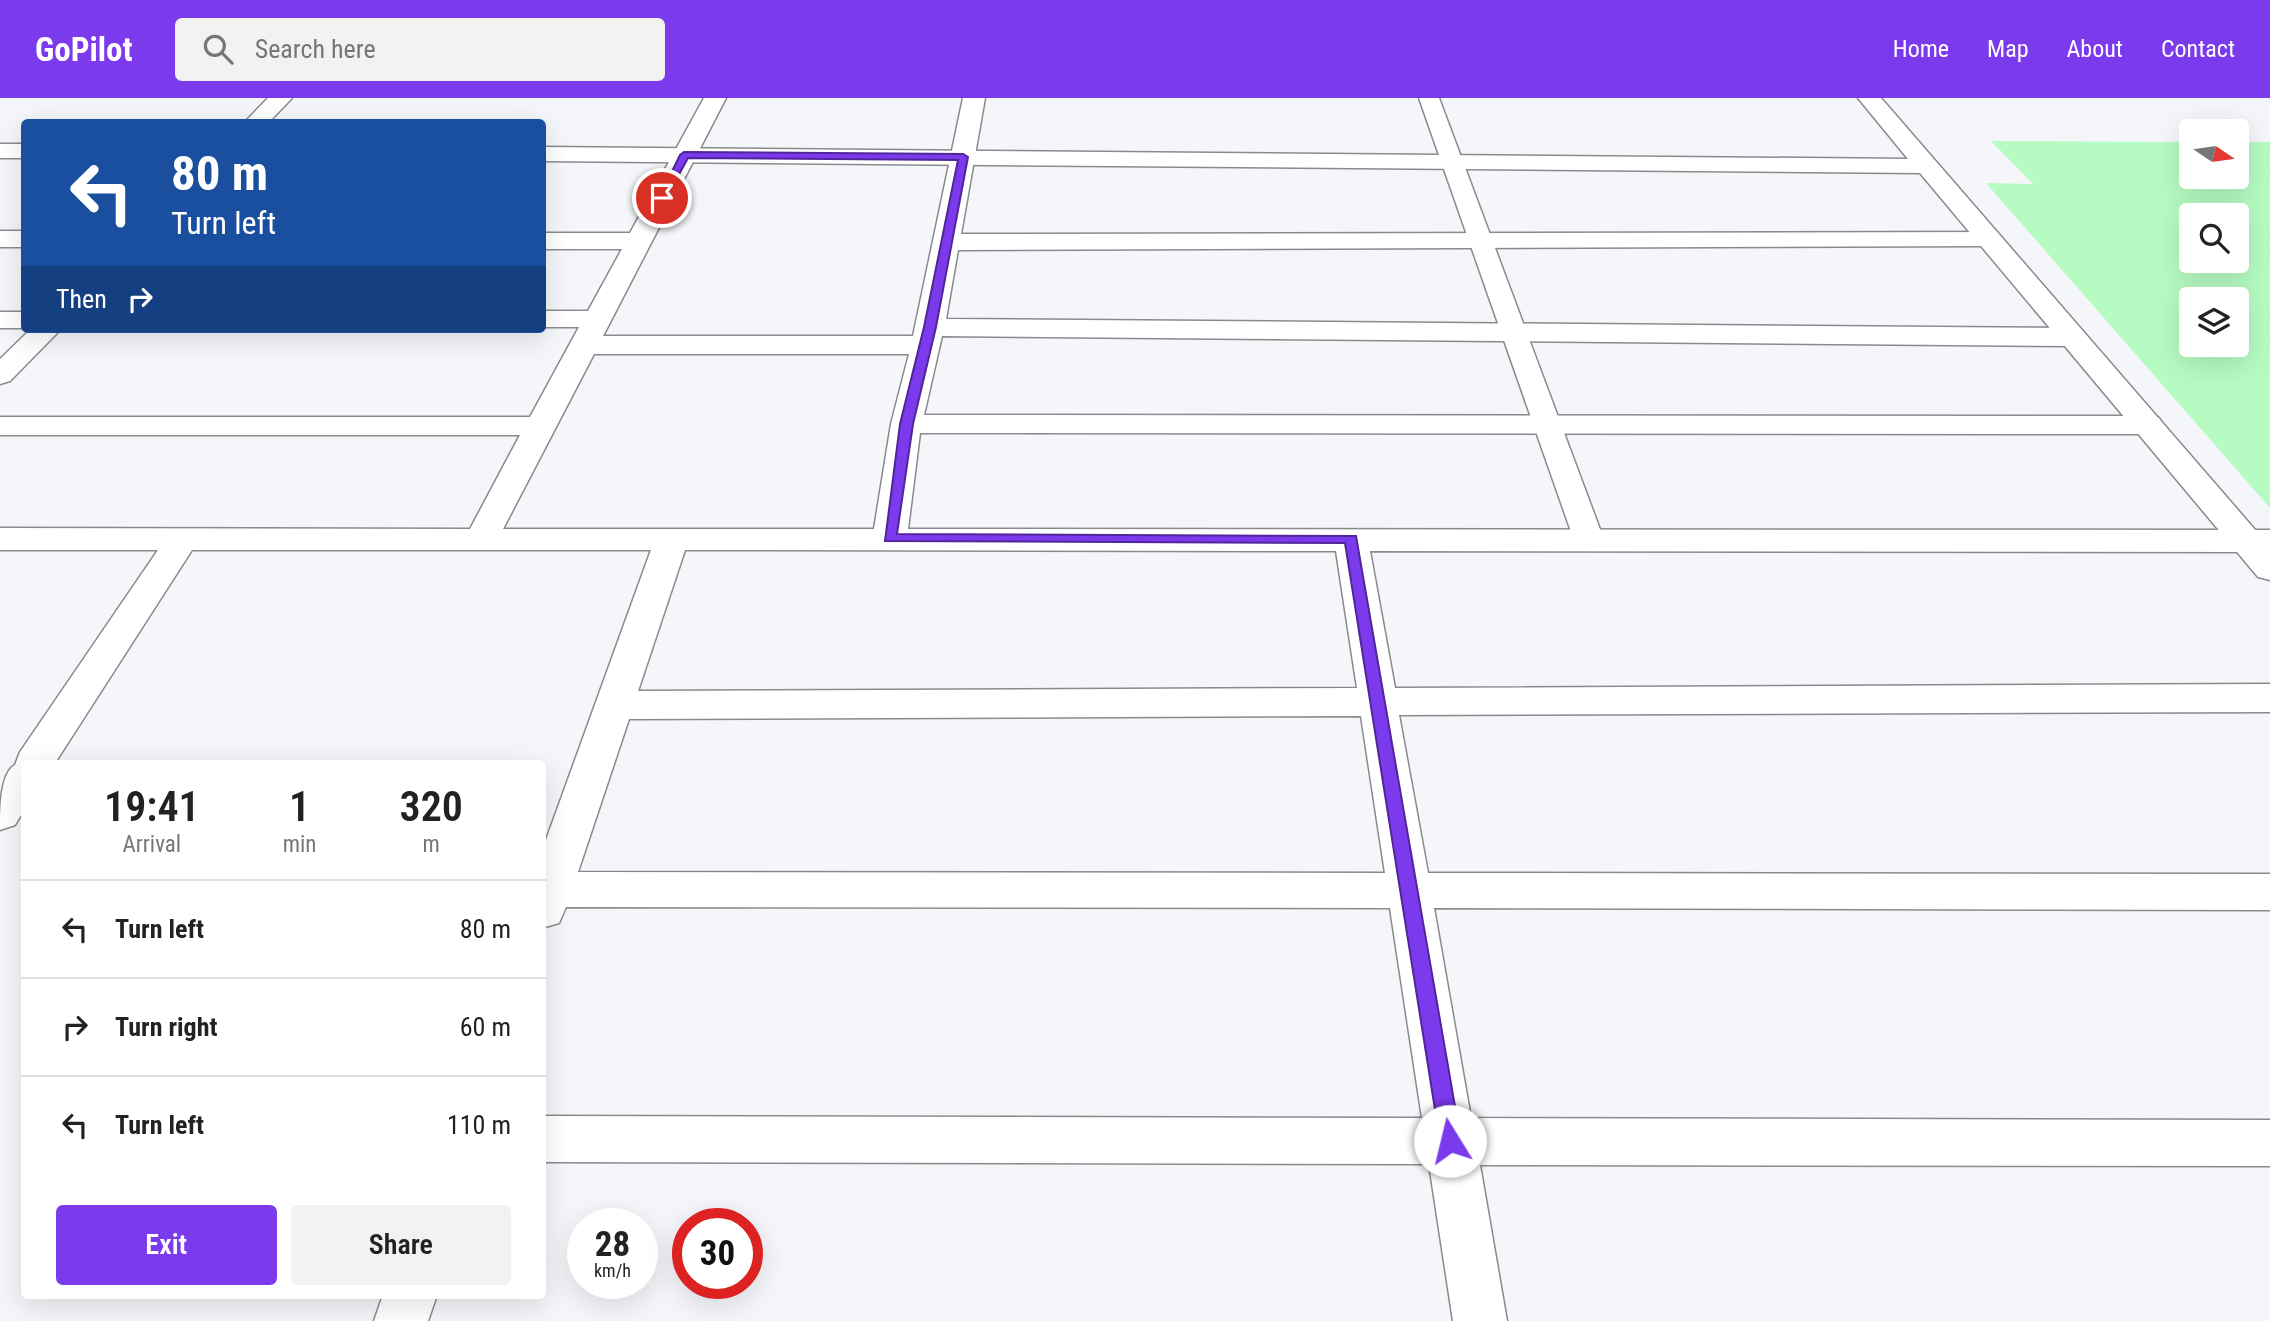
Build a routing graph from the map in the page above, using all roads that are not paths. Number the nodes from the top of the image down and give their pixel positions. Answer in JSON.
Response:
{"nodes":[{"id":1,"x":281,"y":98,"type":"edge"},
{"id":2,"x":715,"y":98,"type":"edge"},
{"id":3,"x":974,"y":98,"type":"edge"},
{"id":4,"x":1429,"y":98,"type":"edge"},
{"id":5,"x":1869,"y":98,"type":"edge"},
{"id":6,"x":259,"y":119,"type":"edge"},
{"id":7,"x":0,"y":151,"type":"edge"},
{"id":8,"x":21,"y":151,"type":"edge"},
{"id":9,"x":546,"y":154,"type":"edge"},
{"id":10,"x":684,"y":155,"type":"junction"},
{"id":11,"x":963,"y":157,"type":"junction"},
{"id":12,"x":1451,"y":159,"type":"junction"},
{"id":13,"x":1927,"y":166,"type":"junction"},
{"id":14,"x":1989,"y":238,"type":"junction"},
{"id":15,"x":0,"y":239,"type":"edge"},
{"id":16,"x":21,"y":239,"type":"edge"},
{"id":17,"x":1480,"y":240,"type":"junction"},
{"id":18,"x":546,"y":241,"type":"edge"},
{"id":19,"x":639,"y":241,"type":"junction"},
{"id":20,"x":947,"y":242,"type":"junction"},
{"id":21,"x":546,"y":319,"type":"edge"},
{"id":22,"x":598,"y":319,"type":"junction"},
{"id":23,"x":0,"y":320,"type":"edge"},
{"id":24,"x":21,"y":320,"type":"edge"},
{"id":25,"x":1513,"y":332,"type":"junction"},
{"id":26,"x":43,"y":333,"type":"edge"},
{"id":27,"x":928,"y":336,"type":"junction"},
{"id":28,"x":2073,"y":337,"type":"junction"},
{"id":29,"x":585,"y":345,"type":"junction"},
{"id":30,"x":0,"y":375,"type":"edge"},
{"id":31,"x":906,"y":424,"type":"junction"},
{"id":32,"x":1547,"y":425,"type":"junction"},
{"id":33,"x":2148,"y":425,"type":"junction"},
{"id":34,"x":0,"y":426,"type":"edge"},
{"id":35,"x":541,"y":426,"type":"junction"},
{"id":36,"x":482,"y":537,"type":"junction"},
{"id":37,"x":183,"y":538,"type":"junction"},
{"id":38,"x":672,"y":538,"type":"junction"},
{"id":39,"x":890,"y":538,"type":"junction"},
{"id":40,"x":0,"y":539,"type":"edge"},
{"id":41,"x":1351,"y":539,"type":"junction"},
{"id":42,"x":1589,"y":540,"type":"junction"},
{"id":43,"x":2258,"y":541,"type":"edge"},
{"id":44,"x":2270,"y":569,"type":"edge"},
{"id":45,"x":2270,"y":698,"type":"edge"},
{"id":46,"x":1378,"y":701,"type":"junction"},
{"id":47,"x":614,"y":705,"type":"junction"},
{"id":48,"x":36,"y":760,"type":"edge"},
{"id":49,"x":21,"y":782,"type":"edge"},
{"id":50,"x":0,"y":814,"type":"edge"},
{"id":51,"x":1409,"y":890,"type":"junction"},
{"id":52,"x":2270,"y":892,"type":"edge"},
{"id":53,"x":546,"y":899,"type":"edge"},
{"id":54,"x":546,"y":1139,"type":"edge"},
{"id":55,"x":1450,"y":1141,"type":"junction"},
{"id":56,"x":2270,"y":1143,"type":"edge"},
{"id":57,"x":409,"y":1299,"type":"edge"},
{"id":58,"x":401,"y":1321,"type":"edge"},
{"id":59,"x":1480,"y":1321,"type":"edge"}],
"edges":[{"from":1,"to":6,"type":"street"},
{"from":2,"to":10,"type":"street"},
{"from":3,"to":11,"type":"street"},
{"from":4,"to":12,"type":"lane"},
{"from":5,"to":13,"type":"street"},
{"from":7,"to":8,"type":"street"},
{"from":9,"to":10,"type":"street"},
{"from":10,"to":11,"type":"street"},
{"from":10,"to":19,"type":"street"},
{"from":11,"to":12,"type":"street"},
{"from":11,"to":20,"type":"street"},
{"from":12,"to":13,"type":"street"},
{"from":12,"to":17,"type":"lane"},
{"from":13,"to":14,"type":"street"},
{"from":14,"to":17,"type":"street"},
{"from":14,"to":28,"type":"street"},
{"from":15,"to":16,"type":"street"},
{"from":17,"to":20,"type":"street"},
{"from":17,"to":25,"type":"lane"},
{"from":18,"to":19,"type":"street"},
{"from":19,"to":22,"type":"street"},
{"from":20,"to":27,"type":"street"},
{"from":21,"to":22,"type":"street"},
{"from":22,"to":29,"type":"street"},
{"from":23,"to":24,"type":"street"},
{"from":25,"to":27,"type":"street"},
{"from":25,"to":28,"type":"street"},
{"from":25,"to":32,"type":"lane"},
{"from":26,"to":30,"type":"street"},
{"from":27,"to":29,"type":"street"},
{"from":27,"to":31,"type":"street"},
{"from":28,"to":33,"type":"street"},
{"from":29,"to":35,"type":"street"},
{"from":31,"to":32,"type":"street"},
{"from":31,"to":39,"type":"street"},
{"from":32,"to":33,"type":"street"},
{"from":32,"to":42,"type":"lane"},
{"from":33,"to":43,"type":"street"},
{"from":34,"to":35,"type":"street"},
{"from":35,"to":36,"type":"street"},
{"from":36,"to":37,"type":"street"},
{"from":36,"to":38,"type":"street"},
{"from":37,"to":40,"type":"street"},
{"from":37,"to":48,"type":"street"},
{"from":38,"to":39,"type":"street"},
{"from":38,"to":47,"type":"street"},
{"from":39,"to":41,"type":"street"},
{"from":41,"to":42,"type":"street"},
{"from":41,"to":46,"type":"street"},
{"from":42,"to":43,"type":"street"},
{"from":43,"to":44,"type":"street"},
{"from":45,"to":46,"type":"street"},
{"from":46,"to":47,"type":"street"},
{"from":46,"to":51,"type":"street"},
{"from":47,"to":53,"type":"street"},
{"from":49,"to":50,"type":"street"},
{"from":51,"to":52,"type":"street"},
{"from":51,"to":53,"type":"street"},
{"from":51,"to":55,"type":"street"},
{"from":54,"to":55,"type":"street"},
{"from":55,"to":56,"type":"street"},
{"from":55,"to":59,"type":"street"},
{"from":57,"to":58,"type":"street"}]}
